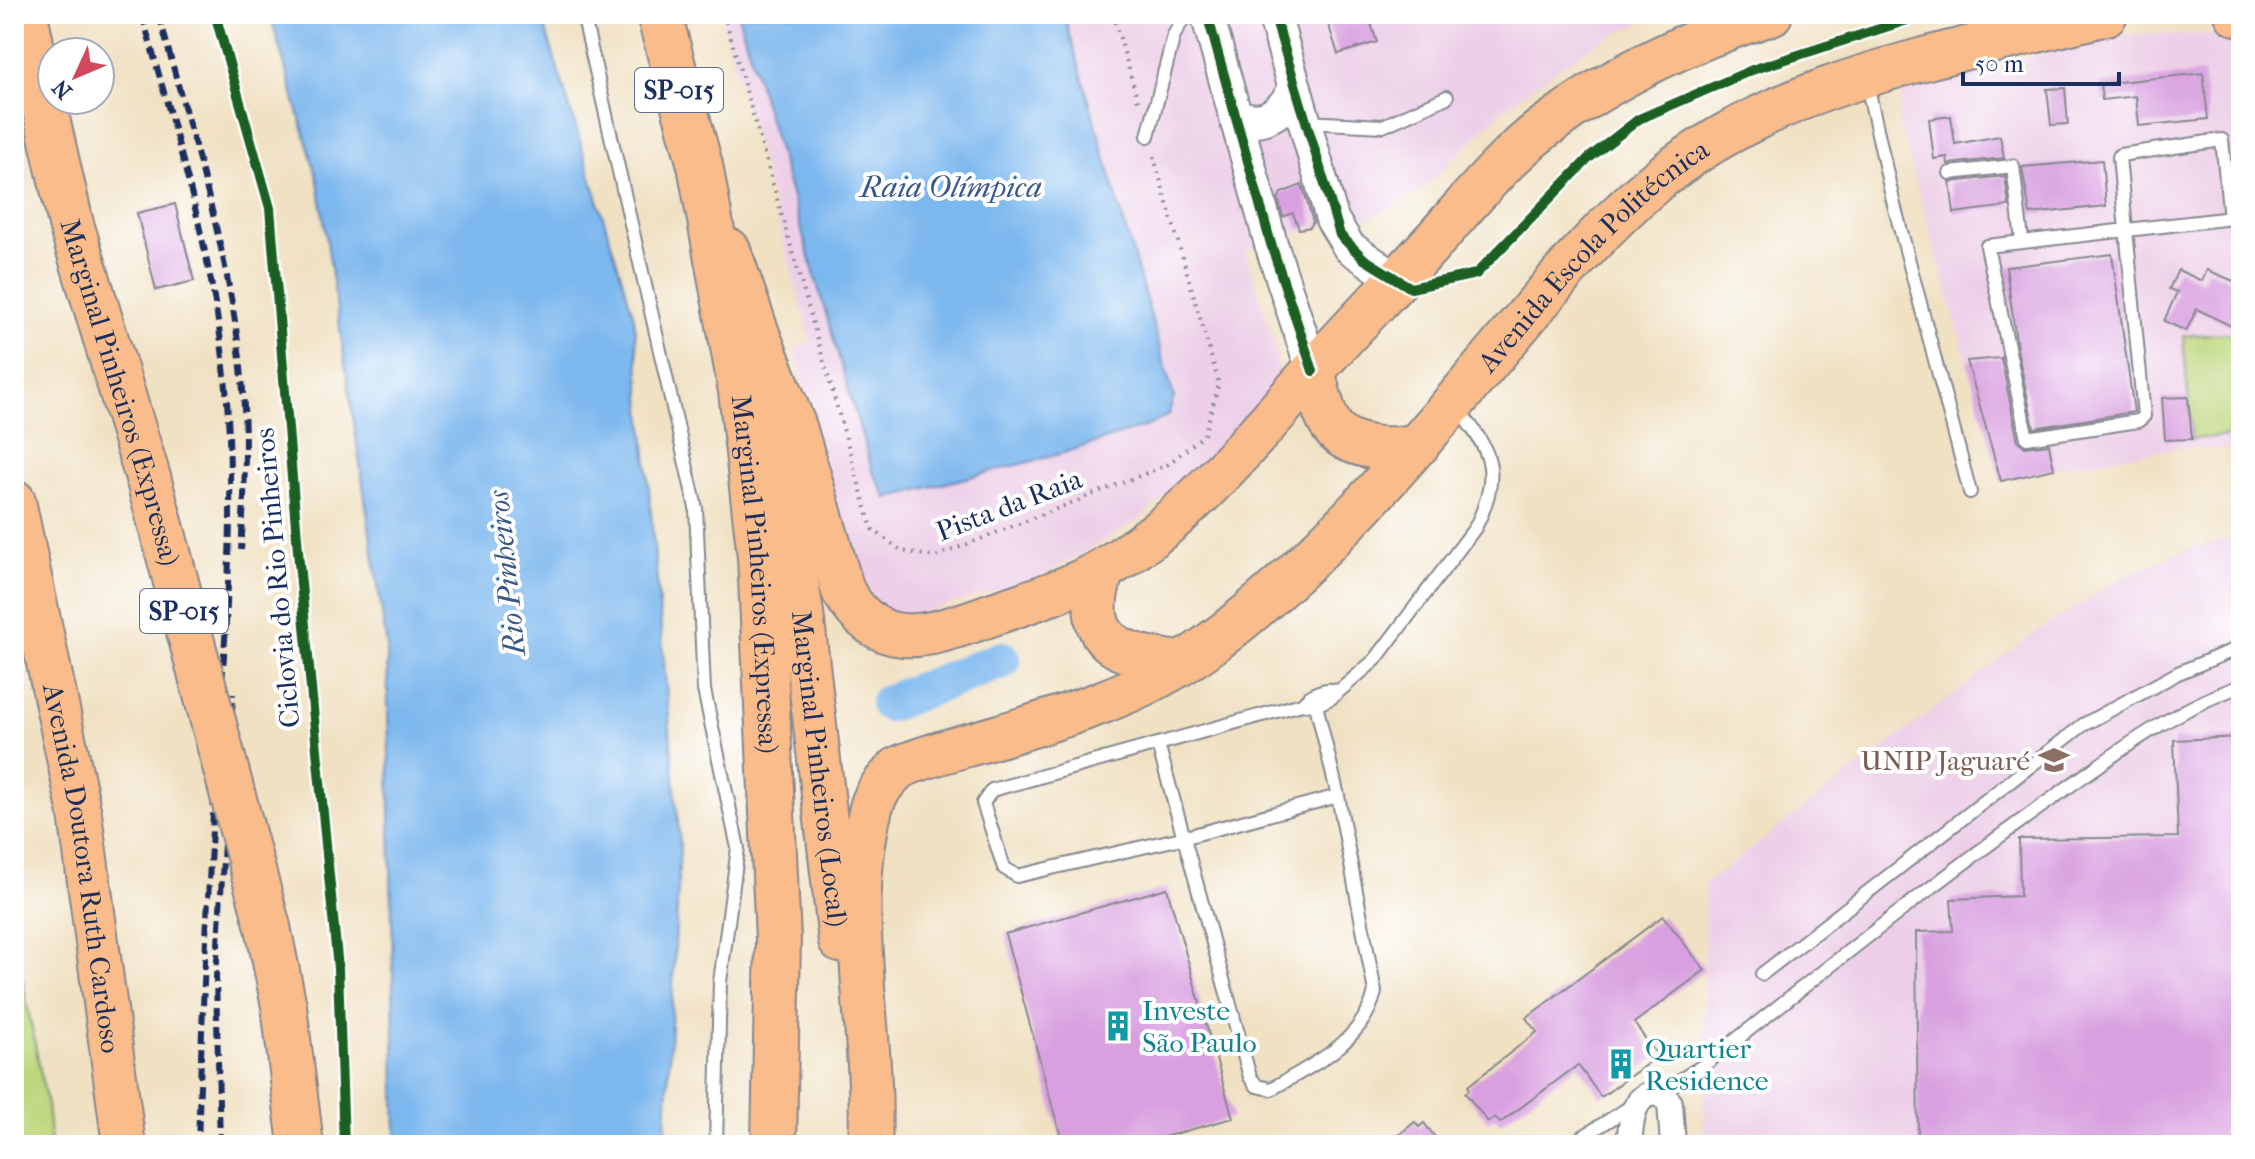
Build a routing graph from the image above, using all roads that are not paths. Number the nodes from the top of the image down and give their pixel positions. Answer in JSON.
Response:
{"nodes":[{"id":1,"x":25,"y":14,"type":"edge"},
{"id":2,"x":583,"y":14,"type":"edge"},
{"id":3,"x":659,"y":14,"type":"edge"},
{"id":4,"x":1186,"y":14,"type":"edge"},
{"id":5,"x":1207,"y":14,"type":"edge"},
{"id":6,"x":1274,"y":14,"type":"edge"},
{"id":7,"x":1771,"y":14,"type":"edge"},
{"id":8,"x":2010,"y":14,"type":"edge"},
{"id":9,"x":2106,"y":14,"type":"edge"},
{"id":10,"x":1976,"y":47,"type":"junction"},
{"id":11,"x":1865,"y":77,"type":"junction"},
{"id":12,"x":1295,"y":87,"type":"junction"},
{"id":13,"x":1447,"y":97,"type":"dead end"},
{"id":14,"x":1235,"y":113,"type":"junction"},
{"id":15,"x":1306,"y":122,"type":"junction"},
{"id":16,"x":1148,"y":136,"type":"road end"},
{"id":17,"x":700,"y":165,"type":"junction"},
{"id":18,"x":1950,"y":173,"type":"dead end"},
{"id":19,"x":2235,"y":218,"type":"edge"},
{"id":20,"x":2127,"y":230,"type":"junction"},
{"id":21,"x":2022,"y":240,"type":"junction"},
{"id":22,"x":1397,"y":280,"type":"junction"},
{"id":23,"x":758,"y":334,"type":"junction"},
{"id":24,"x":1313,"y":371,"type":"junction"},
{"id":25,"x":1453,"y":404,"type":"junction"},
{"id":26,"x":1419,"y":444,"type":"junction"},
{"id":27,"x":1970,"y":492,"type":"dead end"},
{"id":28,"x":14,"y":501,"type":"edge"},
{"id":29,"x":1103,"y":570,"type":"junction"},
{"id":30,"x":2241,"y":647,"type":"edge"},
{"id":31,"x":1181,"y":663,"type":"junction"},
{"id":32,"x":2241,"y":686,"type":"edge"},
{"id":33,"x":1337,"y":691,"type":"junction"},
{"id":34,"x":1302,"y":704,"type":"junction"},
{"id":35,"x":1316,"y":705,"type":"junction"},
{"id":36,"x":1158,"y":744,"type":"junction"},
{"id":37,"x":1338,"y":796,"type":"junction"},
{"id":38,"x":1186,"y":837,"type":"junction"},
{"id":39,"x":1762,"y":974,"type":"dead end"},
{"id":40,"x":1660,"y":1093,"type":"junction"},
{"id":41,"x":1636,"y":1103,"type":"junction"},
{"id":42,"x":124,"y":1145,"type":"edge"},
{"id":43,"x":301,"y":1145,"type":"edge"},
{"id":44,"x":716,"y":1145,"type":"edge"},
{"id":45,"x":774,"y":1145,"type":"edge"},
{"id":46,"x":860,"y":1145,"type":"edge"},
{"id":47,"x":870,"y":1145,"type":"edge"},
{"id":48,"x":1570,"y":1145,"type":"edge"},
{"id":49,"x":1629,"y":1145,"type":"edge"},
{"id":50,"x":1673,"y":1145,"type":"edge"}],
"edges":[{"from":1,"to":43,"type":"highway","name":"Marginal Pinheiros (Expressa)","number":"SP-015","bridge":true},
{"from":2,"to":44,"type":"lane"},
{"from":3,"to":17,"type":"highway","name":"Marginal Pinheiros (Expressa)","number":"SP-015"},
{"from":4,"to":16,"type":"lane"},
{"from":5,"to":14,"type":"street"},
{"from":6,"to":12,"type":"street"},
{"from":7,"to":22,"type":"highway"},
{"from":8,"to":10,"type":"highway"},
{"from":9,"to":10,"type":"highway","name":"Avenida Escola Politécnica"},
{"from":10,"to":11,"type":"highway","name":"Avenida Escola Politécnica"},
{"from":11,"to":25,"type":"highway","name":"Avenida Escola Politécnica"},
{"from":11,"to":27,"type":"lane"},
{"from":12,"to":14,"type":"street"},
{"from":12,"to":15,"type":"street"},
{"from":13,"to":15,"type":"lane"},
{"from":14,"to":24,"type":"street"},
{"from":15,"to":22,"type":"street"},
{"from":17,"to":23,"type":"highway","name":"Marginal Pinheiros (Local)"},
{"from":17,"to":45,"type":"highway","name":"Marginal Pinheiros (Expressa)","number":"SP-015"},
{"from":18,"to":21,"type":"lane"},
{"from":19,"to":20,"type":"lane"},
{"from":19,"to":20,"type":"lane"},
{"from":20,"to":21,"type":"lane"},
{"from":20,"to":21,"type":"lane"},
{"from":22,"to":24,"type":"highway"},
{"from":23,"to":29,"type":"highway"},
{"from":23,"to":46,"type":"highway","name":"Marginal Pinheiros (Local)"},
{"from":24,"to":26,"type":"highway"},
{"from":24,"to":29,"type":"highway"},
{"from":25,"to":26,"type":"highway","name":"Avenida Escola Politécnica"},
{"from":25,"to":33,"type":"lane"},
{"from":26,"to":31,"type":"highway","name":"Avenida Escola Politécnica"},
{"from":28,"to":42,"type":"highway","name":"Avenida Doutora Ruth Cardoso"},
{"from":29,"to":31,"type":"highway"},
{"from":30,"to":39,"type":"lane"},
{"from":31,"to":47,"type":"highway","name":"Avenida Escola Politécnica"},
{"from":32,"to":40,"type":"lane"},
{"from":33,"to":34,"type":"lane"},
{"from":33,"to":35,"type":"lane"},
{"from":34,"to":35,"type":"lane"},
{"from":34,"to":36,"type":"lane"},
{"from":35,"to":37,"type":"lane"},
{"from":36,"to":38,"type":"lane"},
{"from":36,"to":38,"type":"lane"},
{"from":37,"to":38,"type":"lane"},
{"from":37,"to":38,"type":"lane"},
{"from":40,"to":41,"type":"street"},
{"from":40,"to":50,"type":"street"},
{"from":41,"to":48,"type":"lane"},
{"from":41,"to":49,"type":"street"}]}
